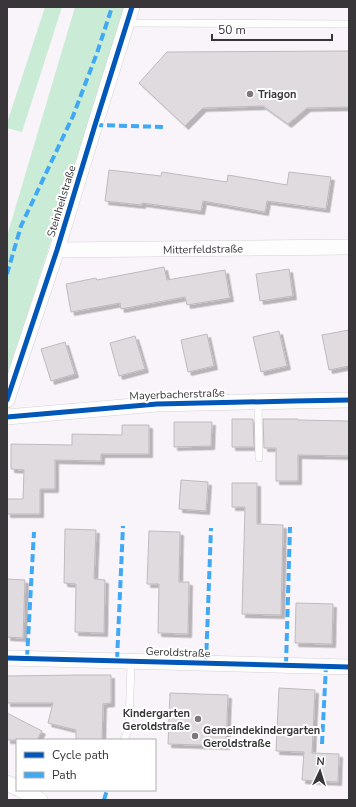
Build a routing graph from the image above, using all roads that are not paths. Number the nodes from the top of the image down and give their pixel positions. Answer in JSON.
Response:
{"nodes":[{"id":1,"x":132,"y":7,"type":"edge"},
{"id":2,"x":127,"y":23,"type":"junction"},
{"id":3,"x":349,"y":24,"type":"edge"},
{"id":4,"x":349,"y":247,"type":"edge"},
{"id":5,"x":56,"y":250,"type":"junction"},
{"id":6,"x":7,"y":400,"type":"edge"},
{"id":7,"x":349,"y":400,"type":"edge"},
{"id":8,"x":258,"y":402,"type":"junction"},
{"id":9,"x":7,"y":416,"type":"edge"},
{"id":10,"x":259,"y":458,"type":"dead end"},
{"id":11,"x":7,"y":658,"type":"edge"},
{"id":12,"x":131,"y":661,"type":"junction"},
{"id":13,"x":349,"y":667,"type":"edge"},
{"id":14,"x":124,"y":739,"type":"edge"},
{"id":15,"x":7,"y":783,"type":"edge"},
{"id":16,"x":16,"y":788,"type":"edge"},
{"id":17,"x":23,"y":791,"type":"edge"},
{"id":18,"x":40,"y":800,"type":"edge"}],
"edges":[{"from":1,"to":2,"type":"street","name":"Steinheilstraße"},
{"from":2,"to":3,"type":"lane"},
{"from":2,"to":5,"type":"street","name":"Steinheilstraße"},
{"from":4,"to":5,"type":"street","name":"Mitterfeldstraße"},
{"from":5,"to":6,"type":"street","name":"Steinheilstraße"},
{"from":7,"to":8,"type":"street","name":"Mayerbacherstraße"},
{"from":8,"to":9,"type":"street","name":"Mayerbacherstraße"},
{"from":8,"to":10,"type":"lane"},
{"from":11,"to":12,"type":"street","name":"Geroldstraße"},
{"from":12,"to":13,"type":"street","name":"Geroldstraße"},
{"from":12,"to":14,"type":"lane"},
{"from":15,"to":16,"type":"street"},
{"from":17,"to":18,"type":"street"}]}
